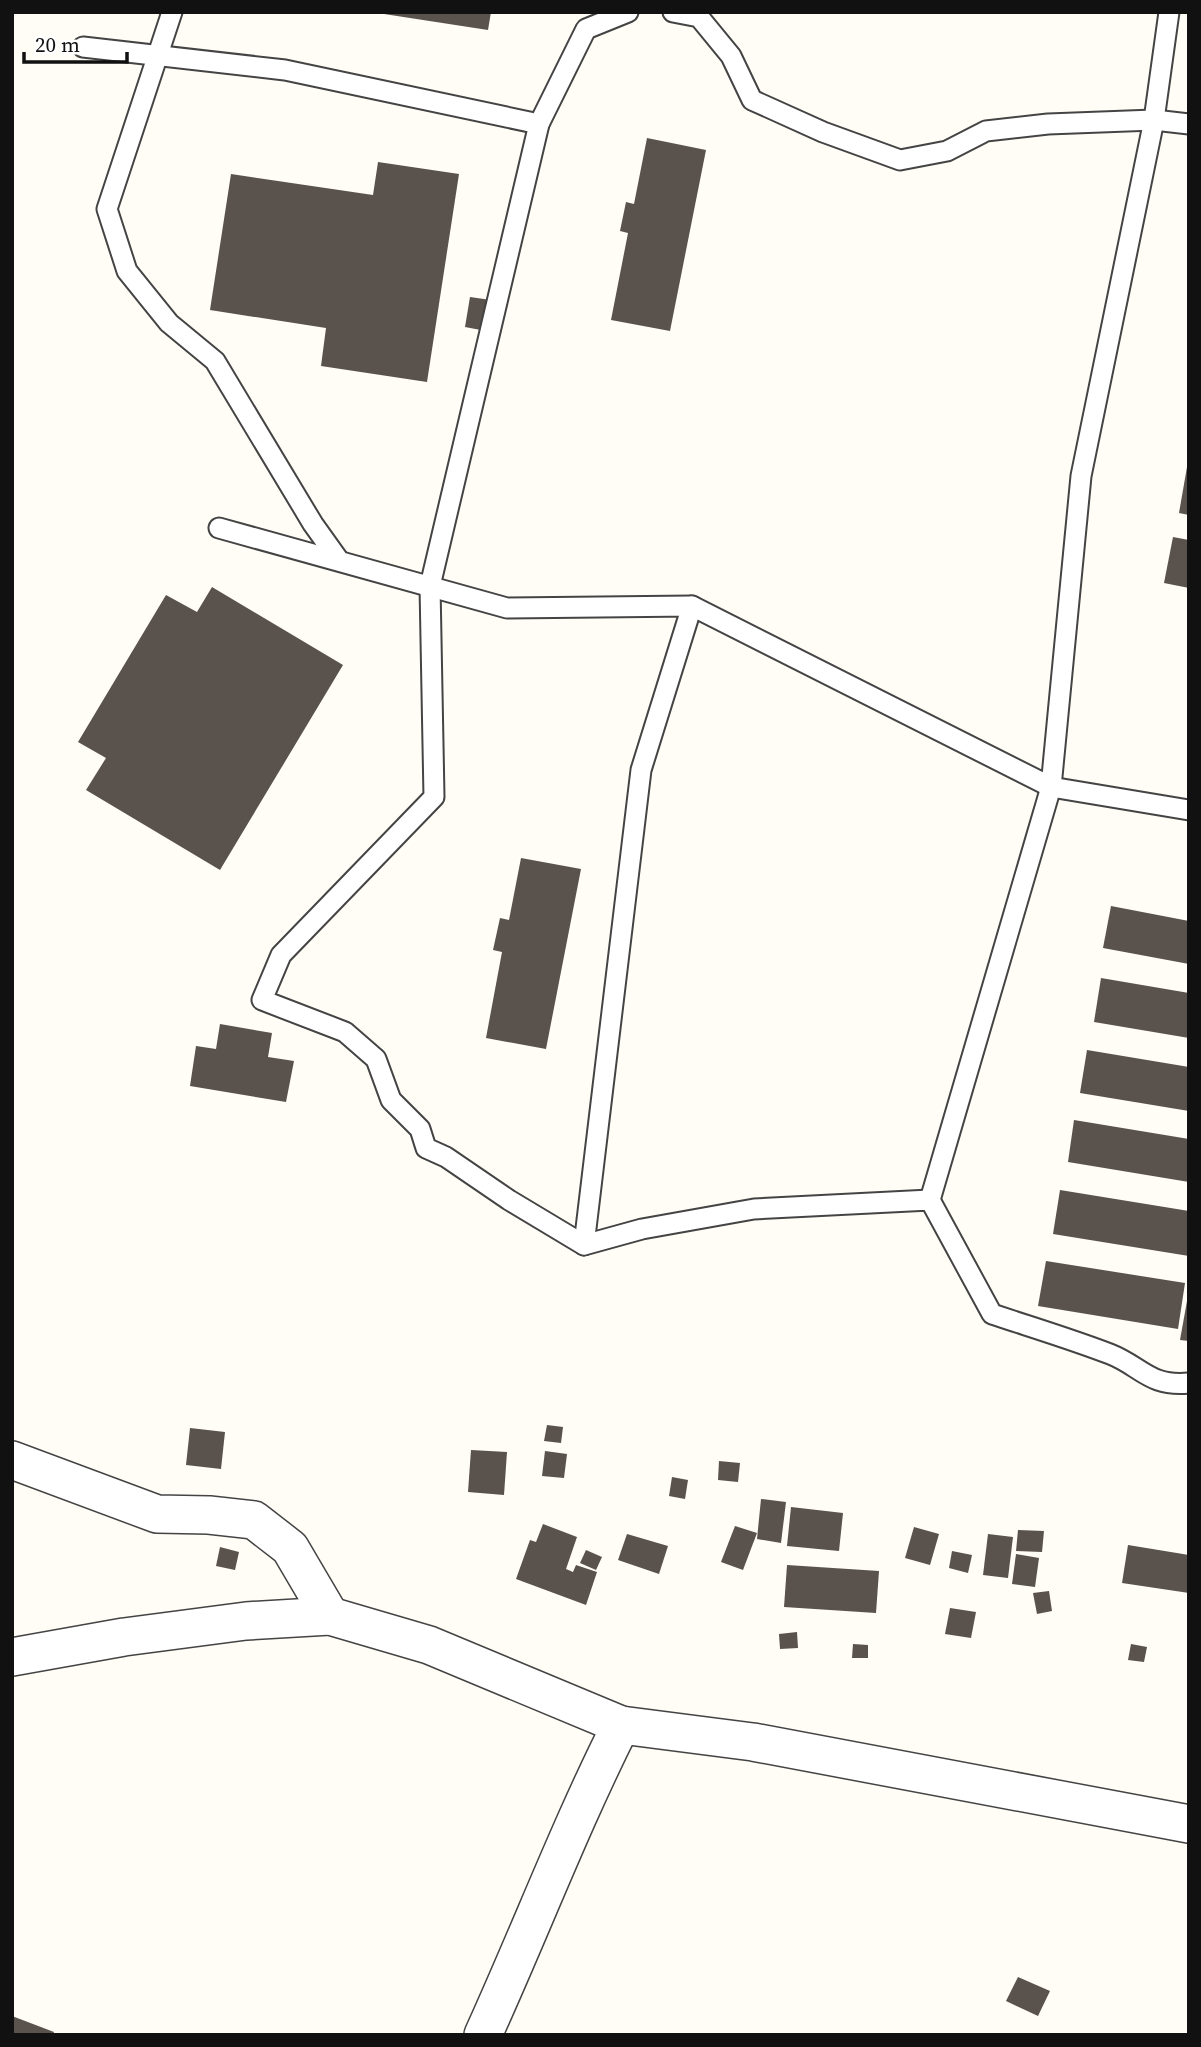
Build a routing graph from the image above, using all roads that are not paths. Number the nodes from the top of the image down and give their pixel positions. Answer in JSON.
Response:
{"nodes":[{"id":1,"x":172,"y":12,"type":"edge"},
{"id":2,"x":628,"y":12,"type":"edge"},
{"id":3,"x":673,"y":12,"type":"edge"},
{"id":4,"x":1169,"y":12,"type":"edge"},
{"id":5,"x":83,"y":47,"type":"dead end"},
{"id":6,"x":159,"y":55,"type":"junction"},
{"id":7,"x":1154,"y":120,"type":"junction"},
{"id":8,"x":539,"y":124,"type":"junction"},
{"id":9,"x":1189,"y":124,"type":"edge"},
{"id":10,"x":219,"y":528,"type":"dead end"},
{"id":11,"x":338,"y":559,"type":"junction"},
{"id":12,"x":430,"y":586,"type":"junction"},
{"id":13,"x":692,"y":606,"type":"junction"},
{"id":14,"x":1051,"y":787,"type":"junction"},
{"id":15,"x":1189,"y":810,"type":"edge"},
{"id":16,"x":930,"y":1200,"type":"junction"},
{"id":17,"x":584,"y":1245,"type":"junction"},
{"id":18,"x":1189,"y":1383,"type":"edge"},
{"id":19,"x":12,"y":1460,"type":"edge"},
{"id":20,"x":330,"y":1616,"type":"junction"},
{"id":21,"x":12,"y":1657,"type":"edge"},
{"id":22,"x":621,"y":1724,"type":"junction"},
{"id":23,"x":1189,"y":1824,"type":"edge"},
{"id":24,"x":484,"y":2035,"type":"edge"}],
"edges":[{"from":1,"to":6,"type":"lane"},
{"from":2,"to":8,"type":"lane"},
{"from":3,"to":7,"type":"lane"},
{"from":4,"to":7,"type":"lane"},
{"from":5,"to":6,"type":"lane"},
{"from":6,"to":8,"type":"lane"},
{"from":6,"to":11,"type":"lane"},
{"from":7,"to":9,"type":"lane"},
{"from":7,"to":14,"type":"lane"},
{"from":8,"to":12,"type":"lane"},
{"from":10,"to":11,"type":"lane"},
{"from":11,"to":12,"type":"lane"},
{"from":12,"to":13,"type":"lane"},
{"from":12,"to":17,"type":"lane"},
{"from":13,"to":14,"type":"lane"},
{"from":13,"to":17,"type":"lane"},
{"from":14,"to":15,"type":"lane"},
{"from":14,"to":16,"type":"lane"},
{"from":16,"to":17,"type":"lane"},
{"from":16,"to":18,"type":"lane"},
{"from":19,"to":20,"type":"street"},
{"from":20,"to":21,"type":"street"},
{"from":20,"to":22,"type":"street"},
{"from":22,"to":23,"type":"street"},
{"from":22,"to":24,"type":"street"}]}
